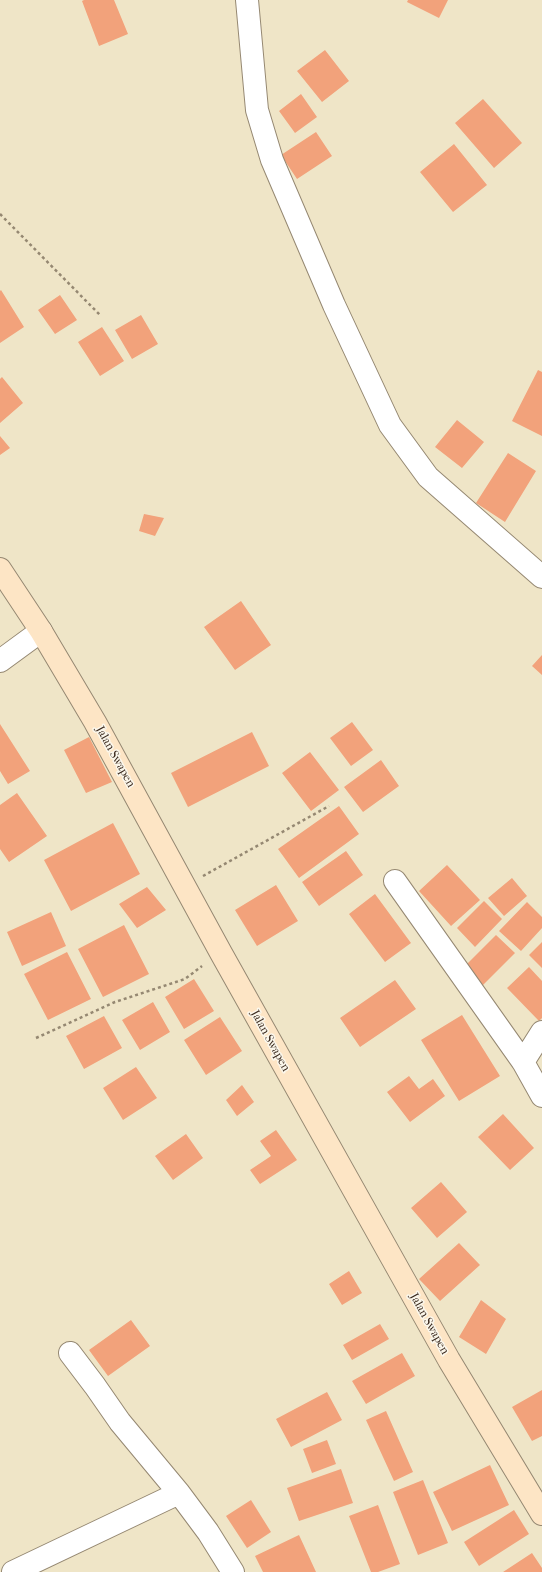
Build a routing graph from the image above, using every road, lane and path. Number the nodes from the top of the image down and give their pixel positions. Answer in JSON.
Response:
{"nodes":[{"id":1,"x":247,"y":0,"type":"edge"},
{"id":2,"x":0,"y":214,"type":"edge"},
{"id":3,"x":102,"y":316,"type":"dead end"},
{"id":4,"x":0,"y":568,"type":"edge"},
{"id":5,"x":542,"y":577,"type":"edge"},
{"id":6,"x":41,"y":631,"type":"junction"},
{"id":7,"x":0,"y":661,"type":"edge"},
{"id":8,"x":329,"y":806,"type":"dead end"},
{"id":9,"x":395,"y":881,"type":"dead end"},
{"id":10,"x":185,"y":886,"type":"junction"},
{"id":11,"x":221,"y":953,"type":"junction"},
{"id":12,"x":542,"y":1032,"type":"edge"},
{"id":13,"x":36,"y":1038,"type":"dead end"},
{"id":14,"x":523,"y":1062,"type":"junction"},
{"id":15,"x":542,"y":1096,"type":"edge"},
{"id":16,"x":70,"y":1353,"type":"dead end"},
{"id":17,"x":179,"y":1493,"type":"junction"},
{"id":18,"x":542,"y":1514,"type":"edge"},
{"id":19,"x":13,"y":1572,"type":"edge"},
{"id":20,"x":233,"y":1572,"type":"edge"}],
"edges":[{"from":1,"to":5,"type":"street"},
{"from":2,"to":3,"type":"path"},
{"from":4,"to":6,"type":"main road","name":"Jalan Swapen"},
{"from":6,"to":7,"type":"street"},
{"from":6,"to":10,"type":"main road","name":"Jalan Swapen"},
{"from":8,"to":10,"type":"path"},
{"from":9,"to":14,"type":"street"},
{"from":10,"to":11,"type":"main road","name":"Jalan Swapen"},
{"from":11,"to":13,"type":"path"},
{"from":11,"to":18,"type":"main road","name":"Jalan Swapen"},
{"from":12,"to":14,"type":"street"},
{"from":14,"to":15,"type":"street"},
{"from":16,"to":17,"type":"street"},
{"from":17,"to":19,"type":"street"},
{"from":17,"to":20,"type":"street"}]}
